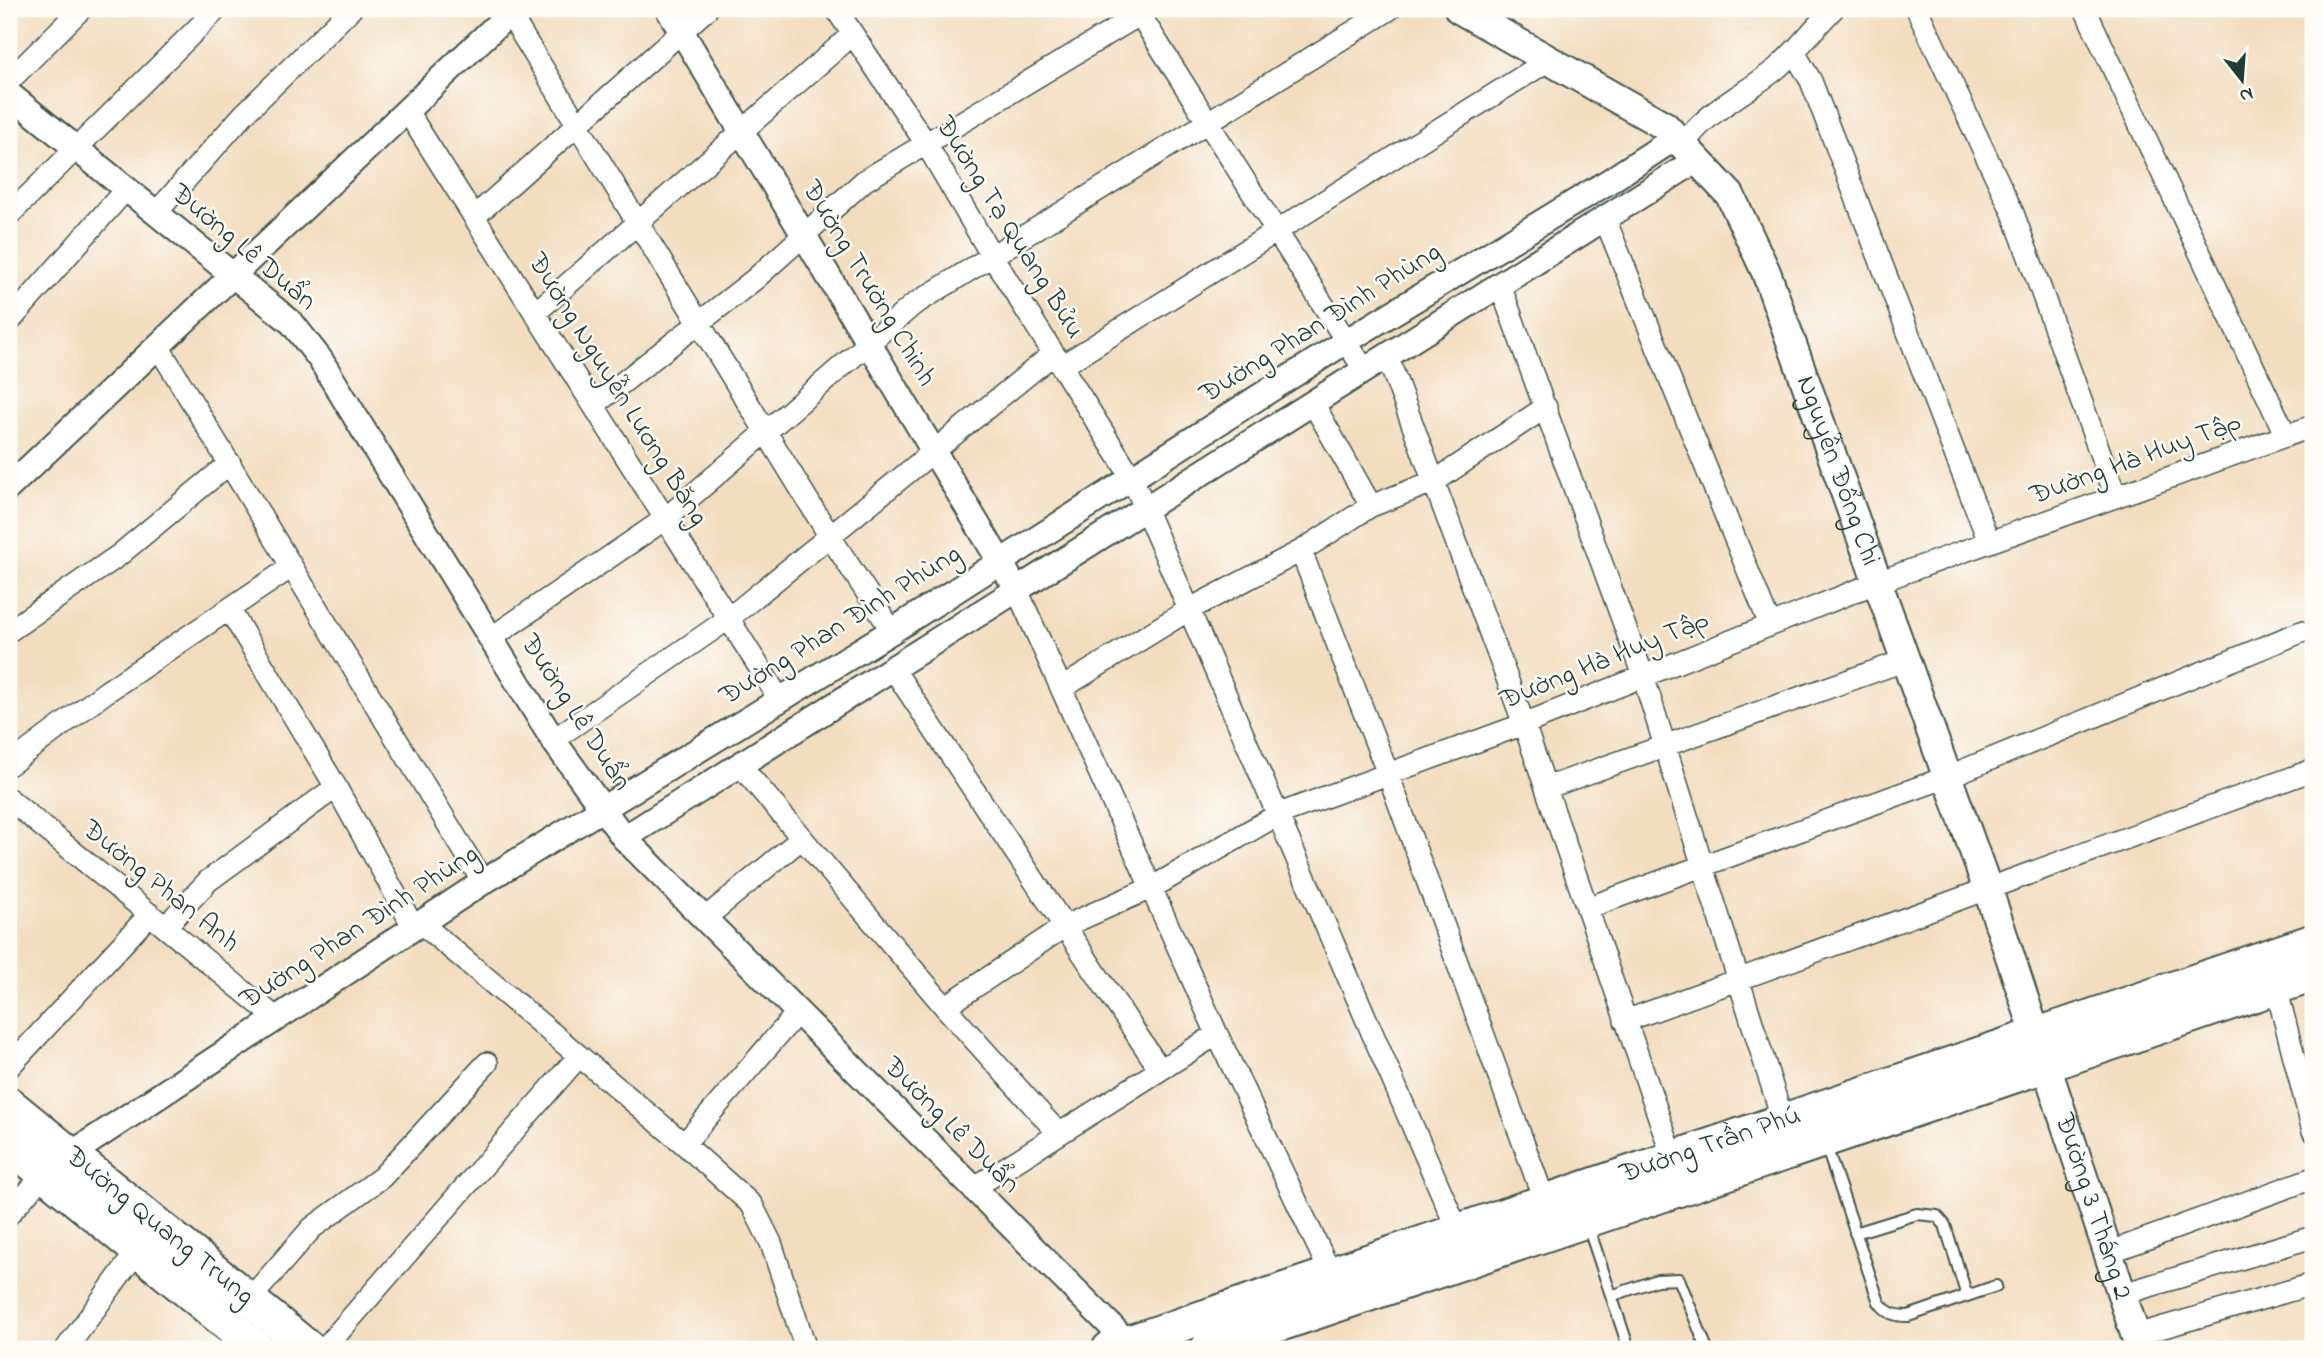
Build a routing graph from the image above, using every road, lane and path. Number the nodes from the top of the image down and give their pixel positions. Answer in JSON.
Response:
{"nodes":[{"id":1,"x":81,"y":9,"type":"edge"},
{"id":2,"x":217,"y":9,"type":"edge"},
{"id":3,"x":351,"y":9,"type":"edge"},
{"id":4,"x":668,"y":9,"type":"edge"},
{"id":5,"x":707,"y":9,"type":"edge"},
{"id":6,"x":836,"y":9,"type":"edge"},
{"id":7,"x":1390,"y":9,"type":"edge"},
{"id":8,"x":1459,"y":9,"type":"edge"},
{"id":9,"x":1833,"y":9,"type":"edge"},
{"id":10,"x":1917,"y":9,"type":"edge"},
{"id":11,"x":2085,"y":9,"type":"edge"},
{"id":12,"x":512,"y":11,"type":"edge"},
{"id":13,"x":1145,"y":12,"type":"edge"},
{"id":14,"x":681,"y":31,"type":"junction"},
{"id":15,"x":853,"y":34,"type":"junction"},
{"id":16,"x":1794,"y":52,"type":"junction"},
{"id":17,"x":1549,"y":60,"type":"junction"},
{"id":18,"x":9,"y":81,"type":"edge"},
{"id":19,"x":9,"y":94,"type":"edge"},
{"id":20,"x":407,"y":111,"type":"junction"},
{"id":21,"x":1208,"y":124,"type":"junction"},
{"id":22,"x":579,"y":126,"type":"junction"},
{"id":23,"x":741,"y":132,"type":"junction"},
{"id":24,"x":925,"y":142,"type":"junction"},
{"id":25,"x":1685,"y":148,"type":"junction"},
{"id":26,"x":78,"y":150,"type":"junction"},
{"id":27,"x":126,"y":188,"type":"junction"},
{"id":28,"x":156,"y":213,"type":"junction"},
{"id":29,"x":9,"y":215,"type":"edge"},
{"id":30,"x":474,"y":217,"type":"junction"},
{"id":31,"x":1605,"y":219,"type":"junction"},
{"id":32,"x":639,"y":224,"type":"junction"},
{"id":33,"x":1275,"y":230,"type":"junction"},
{"id":34,"x":805,"y":237,"type":"junction"},
{"id":35,"x":992,"y":256,"type":"junction"},
{"id":36,"x":233,"y":276,"type":"junction"},
{"id":37,"x":1500,"y":285,"type":"junction"},
{"id":38,"x":535,"y":313,"type":"junction"},
{"id":39,"x":9,"y":322,"type":"edge"},
{"id":40,"x":702,"y":323,"type":"junction"},
{"id":41,"x":1345,"y":342,"type":"junction"},
{"id":42,"x":869,"y":344,"type":"junction"},
{"id":43,"x":158,"y":346,"type":"junction"},
{"id":44,"x":1387,"y":356,"type":"junction"},
{"id":45,"x":1057,"y":360,"type":"junction"},
{"id":46,"x":1365,"y":371,"type":"junction"},
{"id":47,"x":1313,"y":403,"type":"junction"},
{"id":48,"x":594,"y":405,"type":"junction"},
{"id":49,"x":1546,"y":407,"type":"junction"},
{"id":50,"x":2313,"y":426,"type":"edge"},
{"id":51,"x":766,"y":432,"type":"junction"},
{"id":52,"x":2286,"y":436,"type":"junction"},
{"id":53,"x":932,"y":449,"type":"junction"},
{"id":54,"x":230,"y":463,"type":"junction"},
{"id":55,"x":1132,"y":478,"type":"junction"},
{"id":56,"x":1435,"y":481,"type":"junction"},
{"id":57,"x":9,"y":487,"type":"edge"},
{"id":58,"x":2116,"y":497,"type":"junction"},
{"id":59,"x":1371,"y":506,"type":"junction"},
{"id":60,"x":1145,"y":509,"type":"junction"},
{"id":61,"x":665,"y":519,"type":"junction"},
{"id":62,"x":829,"y":535,"type":"junction"},
{"id":63,"x":1989,"y":542,"type":"junction"},
{"id":64,"x":1301,"y":551,"type":"junction"},
{"id":65,"x":1000,"y":562,"type":"junction"},
{"id":66,"x":290,"y":568,"type":"junction"},
{"id":67,"x":1878,"y":582,"type":"junction"},
{"id":68,"x":1017,"y":590,"type":"junction"},
{"id":69,"x":1190,"y":609,"type":"junction"},
{"id":70,"x":229,"y":610,"type":"junction"},
{"id":71,"x":728,"y":619,"type":"junction"},
{"id":72,"x":1770,"y":625,"type":"junction"},
{"id":73,"x":9,"y":631,"type":"edge"},
{"id":74,"x":892,"y":631,"type":"junction"},
{"id":75,"x":2301,"y":632,"type":"dead end"},
{"id":76,"x":491,"y":638,"type":"junction"},
{"id":77,"x":1906,"y":660,"type":"junction"},
{"id":78,"x":892,"y":667,"type":"junction"},
{"id":79,"x":1643,"y":676,"type":"junction"},
{"id":80,"x":1062,"y":688,"type":"junction"},
{"id":81,"x":780,"y":700,"type":"junction"},
{"id":82,"x":1524,"y":724,"type":"junction"},
{"id":83,"x":554,"y":740,"type":"junction"},
{"id":84,"x":1665,"y":745,"type":"junction"},
{"id":85,"x":9,"y":765,"type":"edge"},
{"id":86,"x":740,"y":765,"type":"junction"},
{"id":87,"x":2313,"y":770,"type":"edge"},
{"id":88,"x":1388,"y":774,"type":"junction"},
{"id":89,"x":1947,"y":776,"type":"junction"},
{"id":90,"x":336,"y":786,"type":"junction"},
{"id":91,"x":1546,"y":788,"type":"junction"},
{"id":92,"x":9,"y":799,"type":"edge"},
{"id":93,"x":601,"y":809,"type":"junction"},
{"id":94,"x":1279,"y":814,"type":"junction"},
{"id":95,"x":624,"y":838,"type":"junction"},
{"id":96,"x":802,"y":838,"type":"junction"},
{"id":97,"x":1705,"y":865,"type":"junction"},
{"id":98,"x":483,"y":882,"type":"junction"},
{"id":99,"x":1153,"y":887,"type":"junction"},
{"id":100,"x":1987,"y":887,"type":"junction"},
{"id":101,"x":1587,"y":908,"type":"junction"},
{"id":102,"x":704,"y":919,"type":"junction"},
{"id":103,"x":157,"y":920,"type":"junction"},
{"id":104,"x":418,"y":926,"type":"junction"},
{"id":105,"x":1065,"y":926,"type":"junction"},
{"id":106,"x":2313,"y":941,"type":"edge"},
{"id":107,"x":2313,"y":975,"type":"edge"},
{"id":108,"x":1737,"y":980,"type":"junction"},
{"id":109,"x":2276,"y":987,"type":"junction"},
{"id":110,"x":945,"y":1007,"type":"junction"},
{"id":111,"x":797,"y":1013,"type":"junction"},
{"id":112,"x":276,"y":1018,"type":"junction"},
{"id":113,"x":1625,"y":1021,"type":"junction"},
{"id":114,"x":1217,"y":1034,"type":"junction"},
{"id":115,"x":2040,"y":1050,"type":"junction"},
{"id":116,"x":579,"y":1056,"type":"junction"},
{"id":117,"x":487,"y":1063,"type":"dead end"},
{"id":118,"x":9,"y":1067,"type":"edge"},
{"id":119,"x":1159,"y":1068,"type":"junction"},
{"id":120,"x":9,"y":1104,"type":"edge"},
{"id":121,"x":2312,"y":1120,"type":"edge"},
{"id":122,"x":1783,"y":1121,"type":"junction"},
{"id":123,"x":1059,"y":1134,"type":"junction"},
{"id":124,"x":1824,"y":1140,"type":"junction"},
{"id":125,"x":684,"y":1144,"type":"junction"},
{"id":126,"x":9,"y":1145,"type":"edge"},
{"id":127,"x":69,"y":1153,"type":"junction"},
{"id":128,"x":1673,"y":1158,"type":"junction"},
{"id":129,"x":44,"y":1174,"type":"junction"},
{"id":130,"x":2313,"y":1178,"type":"edge"},
{"id":131,"x":972,"y":1189,"type":"junction"},
{"id":132,"x":1545,"y":1202,"type":"junction"},
{"id":133,"x":9,"y":1214,"type":"edge"},
{"id":134,"x":1586,"y":1220,"type":"junction"},
{"id":135,"x":1458,"y":1231,"type":"junction"},
{"id":136,"x":1855,"y":1233,"type":"junction"},
{"id":137,"x":2313,"y":1237,"type":"edge"},
{"id":138,"x":137,"y":1251,"type":"junction"},
{"id":139,"x":2109,"y":1252,"type":"junction"},
{"id":140,"x":1331,"y":1274,"type":"junction"},
{"id":141,"x":2313,"y":1284,"type":"edge"},
{"id":142,"x":1996,"y":1286,"type":"dead end"},
{"id":143,"x":2123,"y":1294,"type":"junction"},
{"id":144,"x":1611,"y":1296,"type":"junction"},
{"id":145,"x":1967,"y":1296,"type":"junction"},
{"id":146,"x":249,"y":1300,"type":"junction"},
{"id":147,"x":1275,"y":1338,"type":"edge"},
{"id":148,"x":2138,"y":1342,"type":"edge"},
{"id":149,"x":247,"y":1346,"type":"edge"},
{"id":150,"x":1119,"y":1346,"type":"edge"},
{"id":151,"x":66,"y":1349,"type":"edge"},
{"id":152,"x":310,"y":1349,"type":"edge"},
{"id":153,"x":324,"y":1349,"type":"edge"},
{"id":154,"x":806,"y":1349,"type":"edge"},
{"id":155,"x":1207,"y":1349,"type":"edge"},
{"id":156,"x":1629,"y":1349,"type":"edge"},
{"id":157,"x":1707,"y":1349,"type":"edge"}],
"edges":[{"from":1,"to":18,"type":"street"},
{"from":2,"to":26,"type":"street"},
{"from":3,"to":28,"type":"street"},
{"from":4,"to":14,"type":"street","name":"Đường Trường Chinh"},
{"from":5,"to":14,"type":"street"},
{"from":6,"to":15,"type":"street","name":"Đường Tạ Quang Bửu"},
{"from":7,"to":21,"type":"street"},
{"from":8,"to":17,"type":"main road","name":"Nguyễn Đổng Chi"},
{"from":9,"to":16,"type":"street"},
{"from":10,"to":58,"type":"street"},
{"from":11,"to":52,"type":"street"},
{"from":12,"to":20,"type":"street"},
{"from":12,"to":22,"type":"street"},
{"from":13,"to":21,"type":"street"},
{"from":13,"to":24,"type":"street"},
{"from":14,"to":22,"type":"street"},
{"from":14,"to":23,"type":"street","name":"Đường Trường Chinh"},
{"from":15,"to":23,"type":"street"},
{"from":15,"to":24,"type":"street","name":"Đường Tạ Quang Bửu"},
{"from":16,"to":25,"type":"street"},
{"from":16,"to":63,"type":"street"},
{"from":17,"to":25,"type":"main road","name":"Nguyễn Đổng Chi"},
{"from":17,"to":33,"type":"street"},
{"from":19,"to":26,"type":"street","name":"Đường Lê Duẩn"},
{"from":20,"to":30,"type":"street","name":"Đường Nguyễn Lương Băng"},
{"from":20,"to":36,"type":"street"},
{"from":21,"to":33,"type":"street"},
{"from":21,"to":35,"type":"street"},
{"from":22,"to":30,"type":"street"},
{"from":22,"to":32,"type":"street"},
{"from":23,"to":32,"type":"street"},
{"from":23,"to":34,"type":"street","name":"Đường Trường Chinh"},
{"from":24,"to":34,"type":"street"},
{"from":24,"to":35,"type":"street","name":"Đường Tạ Quang Bửu"},
{"from":25,"to":31,"type":"street"},
{"from":25,"to":41,"type":"street","name":"Đường Phan Đình Phùng"},
{"from":25,"to":67,"type":"main road","name":"Nguyễn Đổng Chi"},
{"from":26,"to":27,"type":"street","name":"Đường Lê Duẩn"},
{"from":26,"to":29,"type":"street"},
{"from":27,"to":28,"type":"street","name":"Đường Lê Duẩn"},
{"from":27,"to":39,"type":"street"},
{"from":28,"to":36,"type":"street","name":"Đường Lê Duẩn"},
{"from":30,"to":38,"type":"street","name":"Đường Nguyễn Lương Băng"},
{"from":31,"to":37,"type":"street"},
{"from":31,"to":72,"type":"street"},
{"from":32,"to":38,"type":"street"},
{"from":32,"to":40,"type":"street"},
{"from":33,"to":41,"type":"street"},
{"from":33,"to":45,"type":"street"},
{"from":34,"to":40,"type":"street"},
{"from":34,"to":42,"type":"street","name":"Đường Trường Chinh"},
{"from":35,"to":42,"type":"street"},
{"from":35,"to":45,"type":"street","name":"Đường Tạ Quang Bửu"},
{"from":36,"to":43,"type":"street"},
{"from":36,"to":76,"type":"street","name":"Đường Lê Duẩn"},
{"from":37,"to":44,"type":"street"},
{"from":37,"to":49,"type":"street"},
{"from":38,"to":48,"type":"street","name":"Đường Nguyễn Lương Băng"},
{"from":40,"to":48,"type":"street"},
{"from":40,"to":51,"type":"street"},
{"from":41,"to":46,"type":"street"},
{"from":41,"to":55,"type":"street","name":"Đường Phan Đình Phùng"},
{"from":42,"to":51,"type":"street"},
{"from":42,"to":53,"type":"street","name":"Đường Trường Chinh"},
{"from":43,"to":54,"type":"street"},
{"from":43,"to":57,"type":"street"},
{"from":44,"to":46,"type":"street"},
{"from":44,"to":56,"type":"street"},
{"from":45,"to":53,"type":"street"},
{"from":45,"to":55,"type":"street","name":"Đường Tạ Quang Bửu"},
{"from":46,"to":47,"type":"street"},
{"from":47,"to":59,"type":"street"},
{"from":47,"to":60,"type":"street"},
{"from":48,"to":61,"type":"street","name":"Đường Nguyễn Lương Băng"},
{"from":49,"to":56,"type":"street"},
{"from":49,"to":79,"type":"street"},
{"from":50,"to":52,"type":"street","name":"Đường Hà Huy Tập"},
{"from":51,"to":61,"type":"street"},
{"from":51,"to":62,"type":"street"},
{"from":52,"to":58,"type":"street","name":"Đường Hà Huy Tập"},
{"from":53,"to":62,"type":"street"},
{"from":53,"to":65,"type":"street","name":"Đường Trường Chinh"},
{"from":54,"to":66,"type":"street"},
{"from":54,"to":73,"type":"street"},
{"from":55,"to":60,"type":"street","name":"Đường Tạ Quang Bửu"},
{"from":55,"to":65,"type":"street","name":"Đường Phan Đình Phùng"},
{"from":56,"to":59,"type":"street"},
{"from":56,"to":82,"type":"street"},
{"from":58,"to":63,"type":"street","name":"Đường Hà Huy Tập"},
{"from":59,"to":64,"type":"street"},
{"from":60,"to":68,"type":"street"},
{"from":60,"to":69,"type":"street","name":"Đường Tạ Quang Bửu"},
{"from":61,"to":71,"type":"street","name":"Đường Nguyễn Lương Băng"},
{"from":61,"to":76,"type":"street"},
{"from":62,"to":71,"type":"street"},
{"from":62,"to":74,"type":"street"},
{"from":63,"to":67,"type":"street","name":"Đường Hà Huy Tập"},
{"from":64,"to":69,"type":"street"},
{"from":64,"to":88,"type":"street"},
{"from":65,"to":68,"type":"street","name":"Đường Trường Chinh"},
{"from":65,"to":74,"type":"street","name":"Đường Phan Đình Phùng"},
{"from":66,"to":70,"type":"street"},
{"from":66,"to":98,"type":"street"},
{"from":67,"to":72,"type":"street","name":"Đường Hà Huy Tập"},
{"from":67,"to":77,"type":"main road","name":"Nguyễn Đổng Chi"},
{"from":68,"to":78,"type":"street"},
{"from":68,"to":80,"type":"street"},
{"from":69,"to":80,"type":"street"},
{"from":69,"to":94,"type":"street","name":"Đường Tạ Quang Bửu"},
{"from":70,"to":85,"type":"street"},
{"from":70,"to":90,"type":"street"},
{"from":71,"to":81,"type":"street","name":"Đường Nguyễn Lương Băng"},
{"from":71,"to":83,"type":"street"},
{"from":72,"to":79,"type":"street","name":"Đường Hà Huy Tập"},
{"from":74,"to":81,"type":"street","name":"Đường Phan Đình Phùng"},
{"from":75,"to":89,"type":"street"},
{"from":76,"to":83,"type":"street","name":"Đường Lê Duẩn"},
{"from":77,"to":84,"type":"street"},
{"from":77,"to":89,"type":"main road","name":"Nguyễn Đổng Chi"},
{"from":78,"to":86,"type":"street"},
{"from":78,"to":105,"type":"street"},
{"from":79,"to":82,"type":"street","name":"Đường Hà Huy Tập"},
{"from":79,"to":84,"type":"street"},
{"from":80,"to":99,"type":"street"},
{"from":81,"to":93,"type":"street","name":"Đường Phan Đình Phùng"},
{"from":82,"to":88,"type":"street","name":"Đường Hà Huy Tập"},
{"from":82,"to":91,"type":"street"},
{"from":83,"to":93,"type":"street","name":"Đường Lê Duẩn"},
{"from":84,"to":91,"type":"street"},
{"from":84,"to":97,"type":"street"},
{"from":86,"to":95,"type":"street"},
{"from":86,"to":96,"type":"street"},
{"from":87,"to":100,"type":"street"},
{"from":88,"to":94,"type":"street","name":"Đường Hà Huy Tập"},
{"from":88,"to":132,"type":"street"},
{"from":89,"to":97,"type":"street"},
{"from":89,"to":100,"type":"main road","name":"Nguyễn Đổng Chi"},
{"from":90,"to":103,"type":"street"},
{"from":90,"to":104,"type":"street"},
{"from":91,"to":101,"type":"street"},
{"from":92,"to":103,"type":"street","name":"Đường Phan Anh"},
{"from":93,"to":95,"type":"street","name":"Đường Lê Duẩn"},
{"from":93,"to":98,"type":"street","name":"Đường Phan Đình Phùng"},
{"from":94,"to":99,"type":"street","name":"Đường Hà Huy Tập"},
{"from":94,"to":135,"type":"street","name":"Đường Tạ Quang Bửu"},
{"from":95,"to":102,"type":"street","name":"Đường Lê Duẩn"},
{"from":96,"to":102,"type":"street"},
{"from":96,"to":110,"type":"street"},
{"from":97,"to":101,"type":"street"},
{"from":97,"to":108,"type":"street"},
{"from":98,"to":104,"type":"street","name":"Đường Phan Đình Phùng"},
{"from":99,"to":105,"type":"street","name":"Đường Hà Huy Tập"},
{"from":99,"to":114,"type":"street"},
{"from":100,"to":108,"type":"street"},
{"from":100,"to":115,"type":"main road","name":"Nguyễn Đổng Chi"},
{"from":101,"to":113,"type":"street"},
{"from":102,"to":111,"type":"street","name":"Đường Lê Duẩn"},
{"from":103,"to":112,"type":"street","name":"Đường Phan Anh"},
{"from":103,"to":118,"type":"street"},
{"from":104,"to":112,"type":"street","name":"Đường Phan Đình Phùng"},
{"from":104,"to":116,"type":"street"},
{"from":105,"to":110,"type":"street","name":"Đường Hà Huy Tập"},
{"from":105,"to":119,"type":"street"},
{"from":106,"to":115,"type":"highway","name":"Đường Trần Phú"},
{"from":107,"to":109,"type":"highway","name":"Đường Trần Phú"},
{"from":108,"to":113,"type":"street"},
{"from":108,"to":122,"type":"street"},
{"from":109,"to":115,"type":"highway","name":"Đường Trần Phú"},
{"from":109,"to":121,"type":"street"},
{"from":110,"to":123,"type":"street"},
{"from":111,"to":125,"type":"street"},
{"from":111,"to":131,"type":"street","name":"Đường Lê Duẩn"},
{"from":112,"to":127,"type":"street","name":"Đường Phan Đình Phùng"},
{"from":113,"to":128,"type":"street"},
{"from":114,"to":119,"type":"street"},
{"from":114,"to":140,"type":"street"},
{"from":115,"to":122,"type":"highway","name":"Đường Trần Phú"},
{"from":115,"to":124,"type":"highway","name":"Đường Trần Phú"},
{"from":115,"to":139,"type":"main road","name":"Đường 3 Tháng 2"},
{"from":116,"to":125,"type":"street"},
{"from":116,"to":153,"type":"street"},
{"from":117,"to":146,"type":"street"},
{"from":119,"to":123,"type":"street"},
{"from":120,"to":127,"type":"highway","name":"Đường Quang Trung"},
{"from":122,"to":128,"type":"highway","name":"Đường Trần Phú"},
{"from":123,"to":131,"type":"street"},
{"from":124,"to":134,"type":"highway","name":"Đường Trần Phú"},
{"from":124,"to":136,"type":"lane"},
{"from":125,"to":154,"type":"street"},
{"from":126,"to":129,"type":"highway","name":"Đường Quang Trung"},
{"from":127,"to":129,"type":"street","name":"Đường Phan Đình Phùng"},
{"from":127,"to":146,"type":"highway","name":"Đường Quang Trung"},
{"from":128,"to":132,"type":"highway","name":"Đường Trần Phú"},
{"from":129,"to":133,"type":"street"},
{"from":129,"to":138,"type":"highway","name":"Đường Quang Trung"},
{"from":130,"to":139,"type":"street"},
{"from":131,"to":150,"type":"street","name":"Đường Lê Duẩn"},
{"from":132,"to":135,"type":"highway","name":"Đường Trần Phú"},
{"from":134,"to":144,"type":"lane"},
{"from":134,"to":147,"type":"highway","name":"Đường Trần Phú"},
{"from":135,"to":140,"type":"highway","name":"Đường Trần Phú"},
{"from":136,"to":145,"type":"lane"},
{"from":136,"to":145,"type":"lane"},
{"from":137,"to":143,"type":"street"},
{"from":138,"to":149,"type":"highway","name":"Đường Quang Trung"},
{"from":138,"to":151,"type":"street"},
{"from":139,"to":143,"type":"main road","name":"Đường 3 Tháng 2"},
{"from":140,"to":150,"type":"highway","name":"Đường Trần Phú"},
{"from":141,"to":148,"type":"street"},
{"from":142,"to":145,"type":"lane"},
{"from":143,"to":148,"type":"main road","name":"Đường 3 Tháng 2"},
{"from":144,"to":156,"type":"lane"},
{"from":144,"to":157,"type":"lane"},
{"from":146,"to":152,"type":"highway","name":"Đường Quang Trung"},
{"from":147,"to":155,"type":"highway","name":"Đường Trần Phú"}]}
